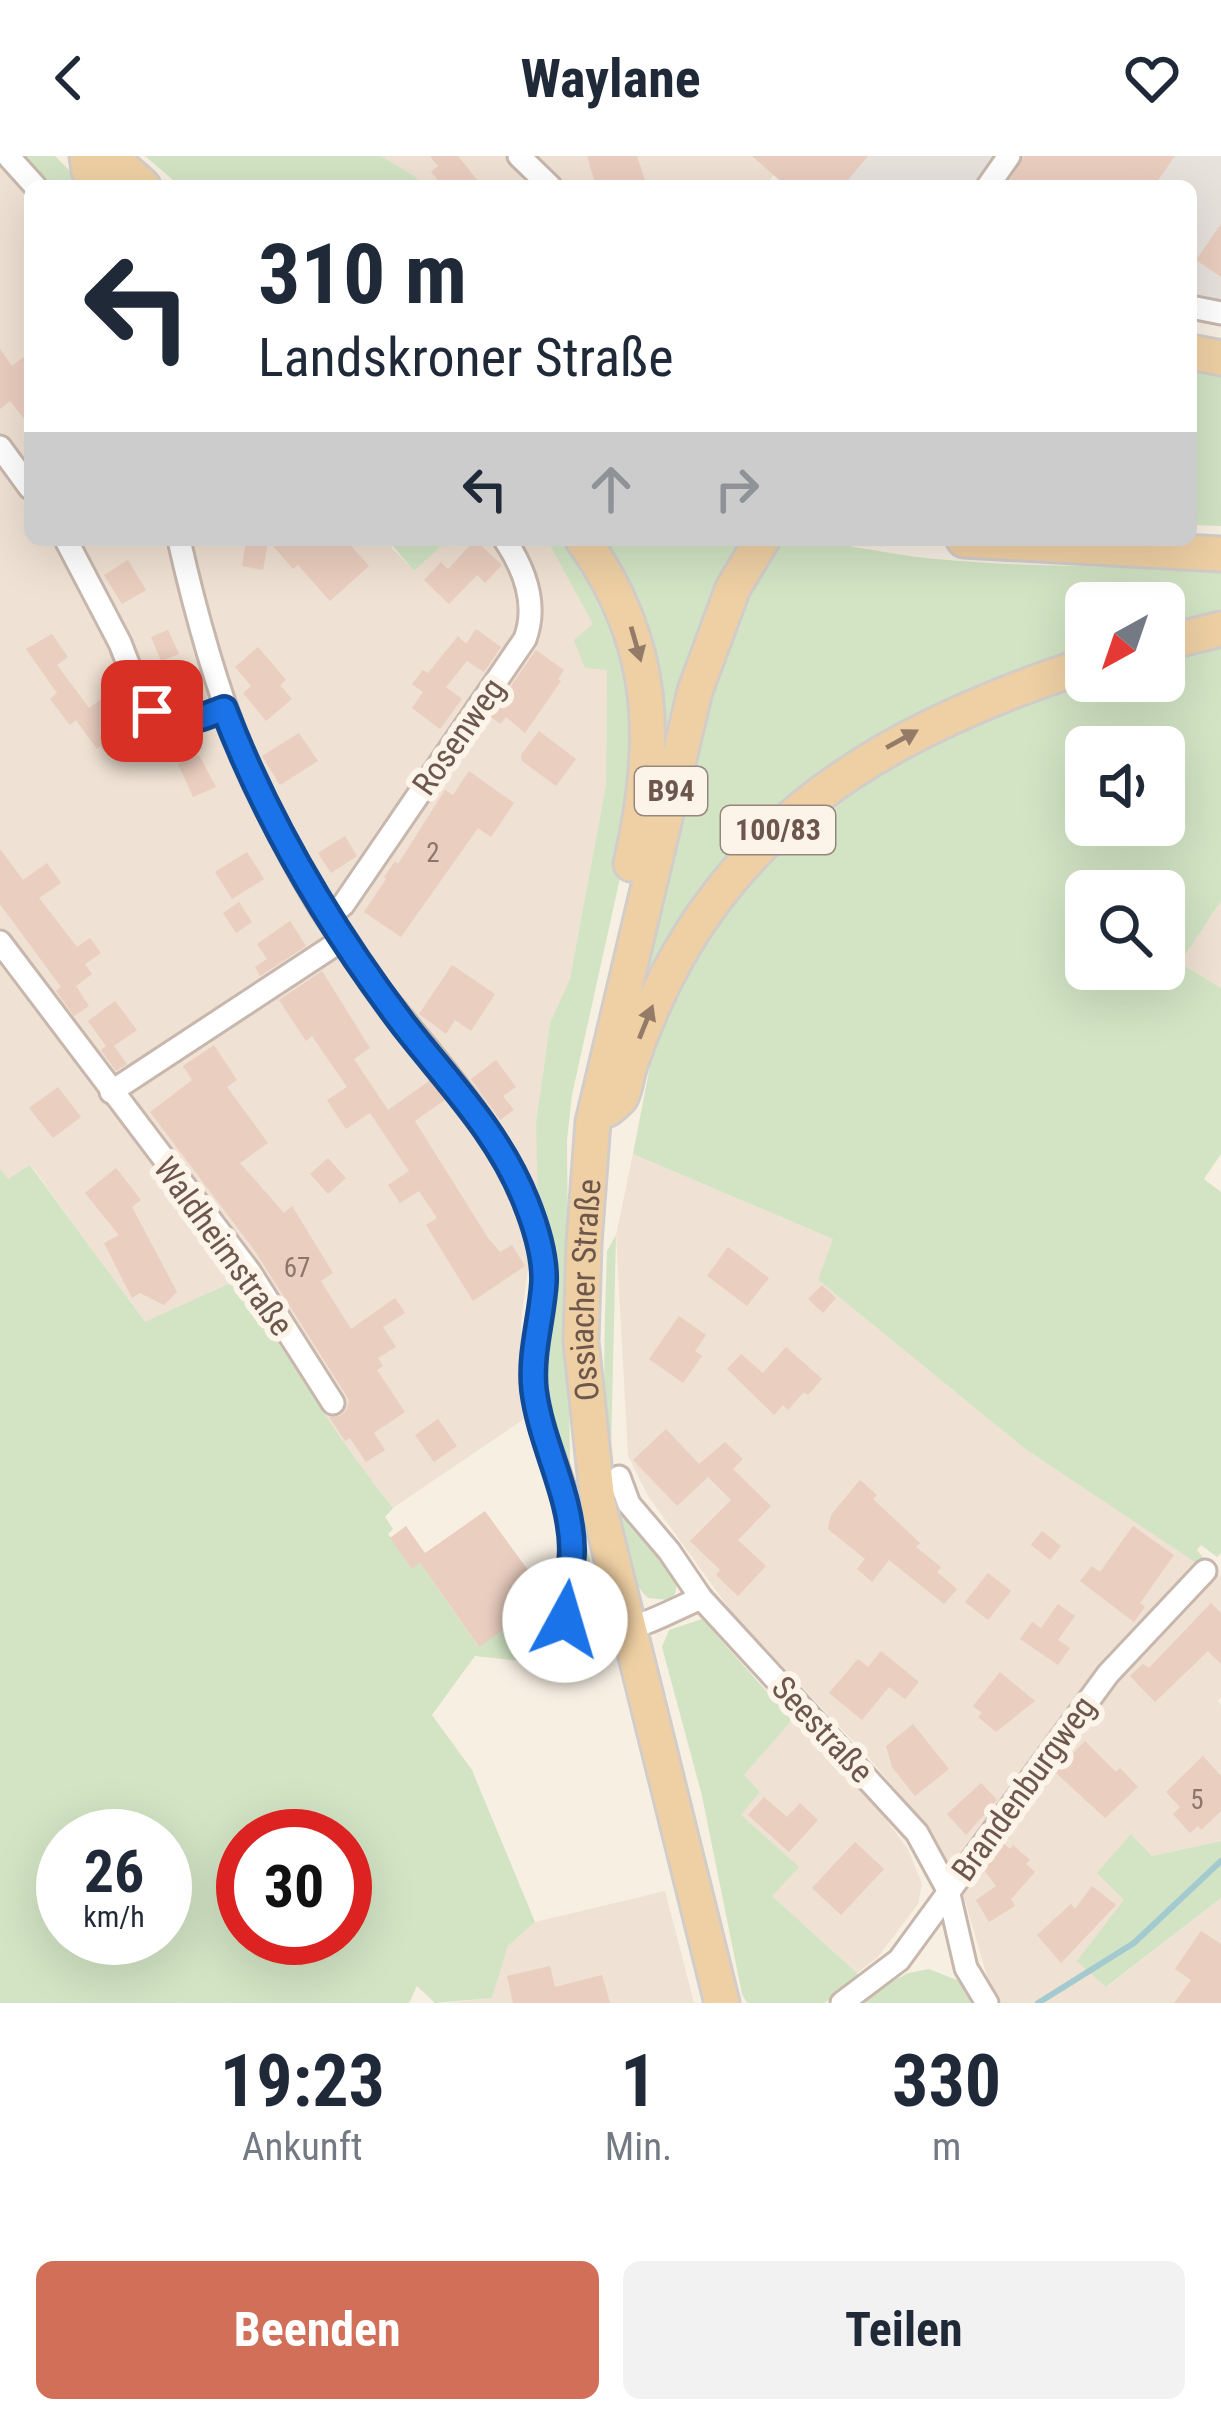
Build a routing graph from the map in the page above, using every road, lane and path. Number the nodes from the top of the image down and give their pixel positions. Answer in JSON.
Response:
{"nodes":[{"id":1,"x":8,"y":156,"type":"edge"},
{"id":2,"x":110,"y":156,"type":"edge"},
{"id":3,"x":519,"y":156,"type":"edge"},
{"id":4,"x":30,"y":180,"type":"edge"},
{"id":5,"x":136,"y":180,"type":"edge"},
{"id":6,"x":544,"y":180,"type":"edge"},
{"id":7,"x":0,"y":447,"type":"edge"},
{"id":8,"x":24,"y":480,"type":"edge"},
{"id":9,"x":70,"y":546,"type":"edge"},
{"id":10,"x":181,"y":546,"type":"edge"},
{"id":11,"x":509,"y":546,"type":"edge"},
{"id":12,"x":588,"y":546,"type":"edge"},
{"id":13,"x":758,"y":546,"type":"edge"},
{"id":14,"x":1049,"y":546,"type":"edge"},
{"id":15,"x":1088,"y":546,"type":"edge"},
{"id":16,"x":1077,"y":548,"type":"junction"},
{"id":17,"x":1221,"y":554,"type":"edge"},
{"id":18,"x":1221,"y":629,"type":"edge"},
{"id":19,"x":1185,"y":638,"type":"edge"},
{"id":20,"x":1065,"y":672,"type":"edge"},
{"id":21,"x":224,"y":709,"type":"junction"},
{"id":22,"x":327,"y":916,"type":"junction"},
{"id":23,"x":343,"y":940,"type":"junction"},
{"id":24,"x":0,"y":942,"type":"edge"},
{"id":25,"x":620,"y":999,"type":"junction"},
{"id":26,"x":111,"y":1092,"type":"junction"},
{"id":27,"x":592,"y":1122,"type":"junction"},
{"id":28,"x":333,"y":1403,"type":"dead end"},
{"id":29,"x":619,"y":1477,"type":"dead end"},
{"id":30,"x":1205,"y":1571,"type":"dead end"},
{"id":31,"x":701,"y":1598,"type":"junction"},
{"id":32,"x":628,"y":1627,"type":"junction"},
{"id":33,"x":948,"y":1890,"type":"junction"},
{"id":34,"x":722,"y":2003,"type":"edge"},
{"id":35,"x":842,"y":2003,"type":"edge"},
{"id":36,"x":987,"y":2003,"type":"edge"}],
"edges":[{"from":1,"to":4,"type":"street"},
{"from":2,"to":5,"type":"main road"},
{"from":3,"to":6,"type":"street"},
{"from":7,"to":8,"type":"street"},
{"from":9,"to":21,"type":"street"},
{"from":10,"to":21,"type":"street"},
{"from":11,"to":22,"type":"street","name":"Rosenweg"},
{"from":12,"to":25,"type":"main road","one_way":true},
{"from":13,"to":25,"type":"main road","number":"B94"},
{"from":14,"to":16,"type":"main road"},
{"from":15,"to":16,"type":"main road"},
{"from":16,"to":17,"type":"main road"},
{"from":18,"to":19,"type":"main road"},
{"from":27,"to":20,"type":"main road","number":"100/83","one_way":true},
{"from":21,"to":22,"type":"street"},
{"from":22,"to":23,"type":"street"},
{"from":23,"to":26,"type":"street"},
{"from":23,"to":32,"type":"street"},
{"from":24,"to":26,"type":"street","name":"Waldheimstraße"},
{"from":25,"to":27,"type":"main road","name":"Ossiacher Straße","number":"B94"},
{"from":26,"to":28,"type":"street","name":"Waldheimstraße"},
{"from":27,"to":32,"type":"main road","name":"Ossiacher Straße","number":"B94"},
{"from":29,"to":31,"type":"street","name":"Seestraße"},
{"from":30,"to":33,"type":"street","name":"Brandenburgweg"},
{"from":31,"to":32,"type":"street"},
{"from":31,"to":33,"type":"street","name":"Seestraße"},
{"from":32,"to":34,"type":"main road","name":"Ossiacher Straße","number":"B94"},
{"from":33,"to":35,"type":"street","name":"Brandenburgweg"},
{"from":33,"to":36,"type":"street","name":"Seestraße"}]}
